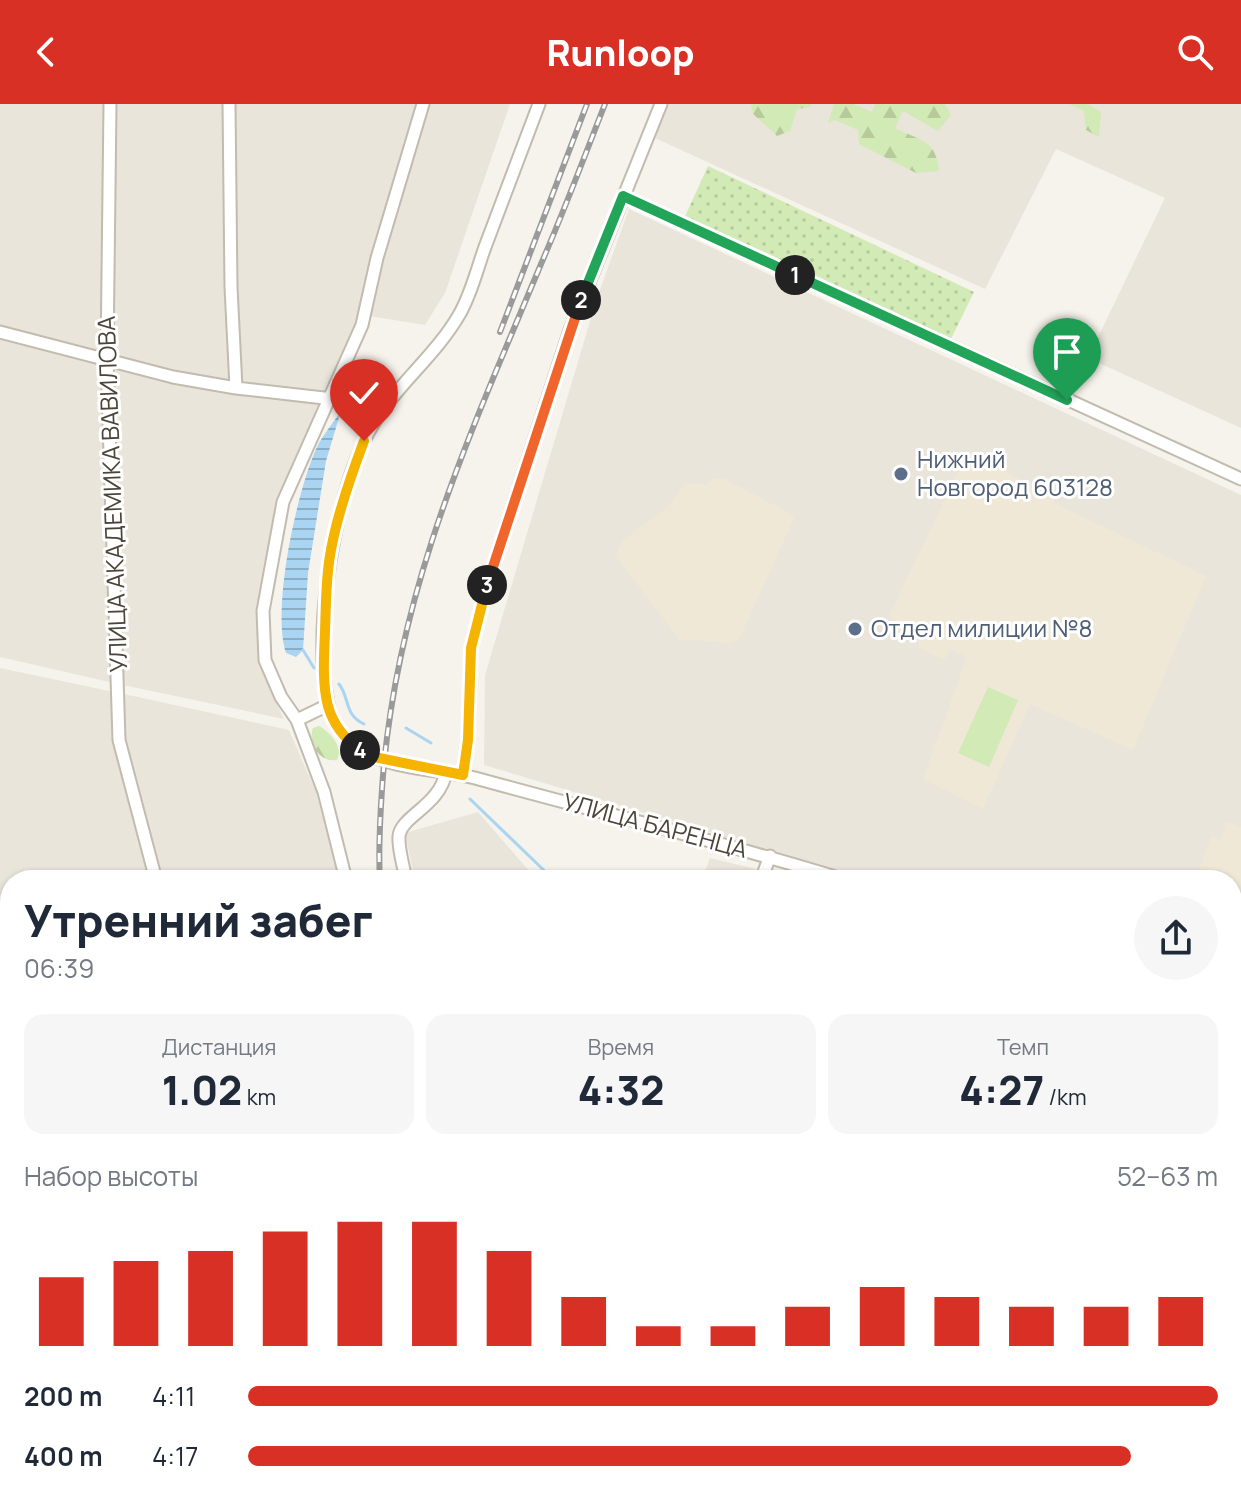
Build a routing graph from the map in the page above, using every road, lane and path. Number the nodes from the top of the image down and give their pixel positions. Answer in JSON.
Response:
{"nodes":[{"id":1,"x":110,"y":104,"type":"edge"},
{"id":2,"x":229,"y":104,"type":"edge"},
{"id":3,"x":423,"y":104,"type":"edge"},
{"id":4,"x":539,"y":104,"type":"edge"},
{"id":5,"x":661,"y":104,"type":"edge"},
{"id":6,"x":623,"y":196,"type":"junction"},
{"id":7,"x":0,"y":332,"type":"edge"},
{"id":8,"x":107,"y":358,"type":"junction"},
{"id":9,"x":236,"y":388,"type":"junction"},
{"id":10,"x":328,"y":397,"type":"junction"},
{"id":11,"x":379,"y":415,"type":"junction"},
{"id":12,"x":1241,"y":479,"type":"edge"},
{"id":13,"x":328,"y":705,"type":"junction"},
{"id":14,"x":297,"y":720,"type":"junction"},
{"id":15,"x":446,"y":772,"type":"junction"},
{"id":16,"x":463,"y":775,"type":"junction"},
{"id":17,"x":770,"y":856,"type":"junction"},
{"id":18,"x":153,"y":870,"type":"edge"},
{"id":19,"x":344,"y":870,"type":"edge"},
{"id":20,"x":404,"y":870,"type":"edge"},
{"id":21,"x":765,"y":870,"type":"edge"},
{"id":22,"x":814,"y":870,"type":"edge"}],
"edges":[{"from":1,"to":8,"type":"street","name":"УЛИЦА АКАДЕМИКА ВАВИЛОВА"},
{"from":2,"to":9,"type":"street"},
{"from":3,"to":10,"type":"street"},
{"from":4,"to":11,"type":"street"},
{"from":5,"to":6,"type":"street"},
{"from":6,"to":12,"type":"street"},
{"from":6,"to":16,"type":"street"},
{"from":7,"to":8,"type":"street"},
{"from":8,"to":9,"type":"street"},
{"from":8,"to":18,"type":"street","name":"УЛИЦА АКАДЕМИКА ВАВИЛОВА"},
{"from":9,"to":10,"type":"street"},
{"from":10,"to":11,"type":"street"},
{"from":10,"to":14,"type":"street"},
{"from":11,"to":13,"type":"street"},
{"from":13,"to":14,"type":"street"},
{"from":13,"to":15,"type":"street","name":"УЛИЦА БАРЕНЦА"},
{"from":14,"to":19,"type":"street"},
{"from":15,"to":16,"type":"street","name":"УЛИЦА БАРЕНЦА"},
{"from":15,"to":20,"type":"street"},
{"from":16,"to":17,"type":"street","name":"УЛИЦА БАРЕНЦА"},
{"from":17,"to":21,"type":"street"},
{"from":17,"to":22,"type":"street","name":"УЛИЦА БАРЕНЦА"}]}
